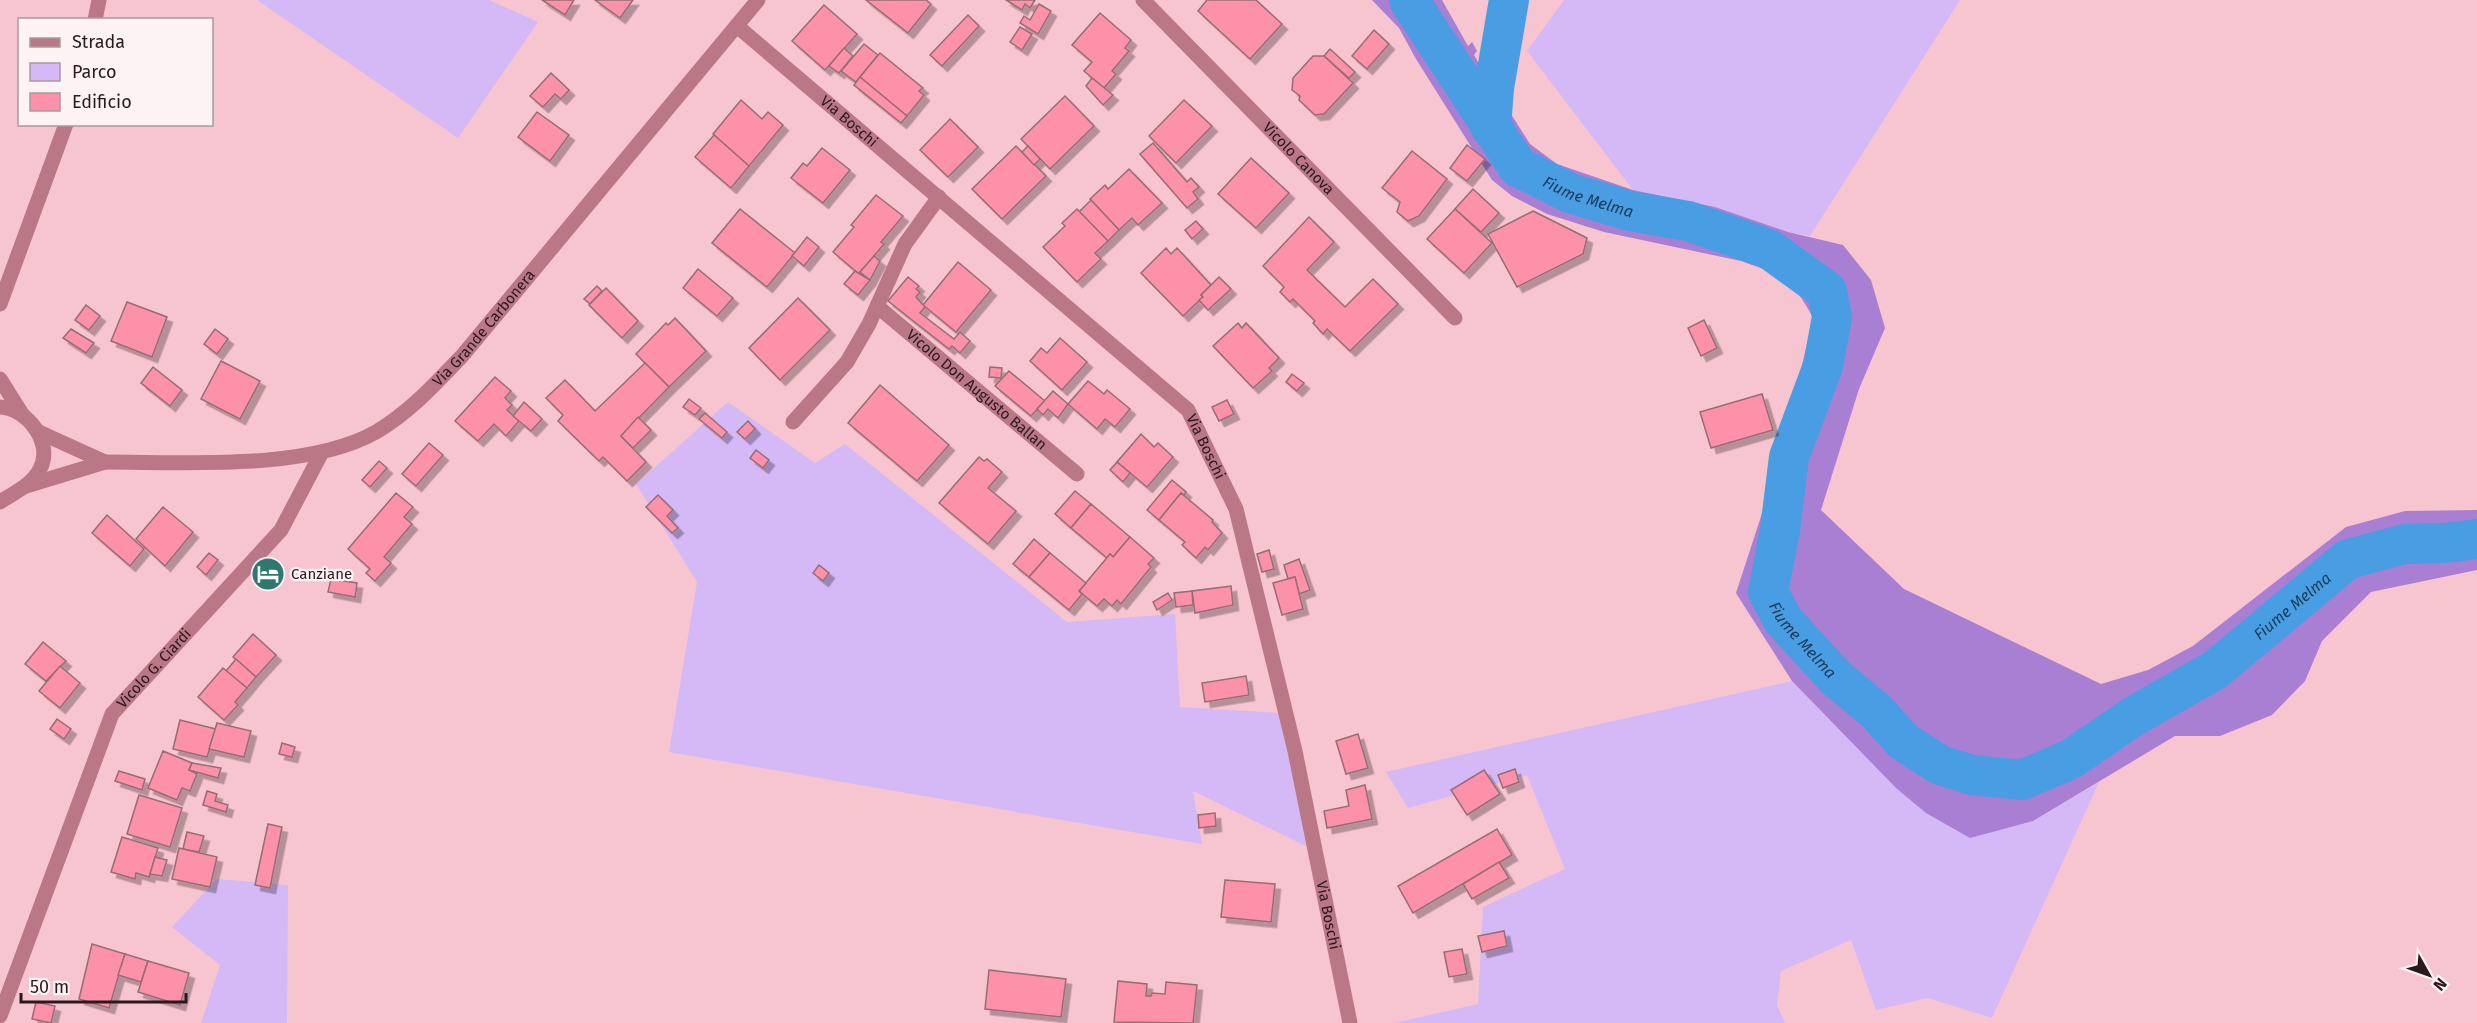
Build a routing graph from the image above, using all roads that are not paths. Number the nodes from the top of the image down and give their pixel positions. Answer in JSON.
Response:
{"nodes":[{"id":1,"x":99,"y":0,"type":"edge"},
{"id":2,"x":758,"y":0,"type":"edge"},
{"id":3,"x":1143,"y":0,"type":"edge"},
{"id":4,"x":95,"y":18,"type":"edge"},
{"id":5,"x":737,"y":26,"type":"junction"},
{"id":6,"x":65,"y":126,"type":"edge"},
{"id":7,"x":939,"y":197,"type":"junction"},
{"id":8,"x":0,"y":304,"type":"edge"},
{"id":9,"x":877,"y":306,"type":"junction"},
{"id":10,"x":1455,"y":318,"type":"dead end"},
{"id":11,"x":0,"y":379,"type":"edge"},
{"id":12,"x":0,"y":407,"type":"edge"},
{"id":13,"x":22,"y":414,"type":"junction"},
{"id":14,"x":793,"y":422,"type":"dead end"},
{"id":15,"x":39,"y":432,"type":"junction"},
{"id":16,"x":322,"y":452,"type":"junction"},
{"id":17,"x":105,"y":462,"type":"junction"},
{"id":18,"x":1077,"y":474,"type":"dead end"},
{"id":19,"x":10,"y":494,"type":"edge"},
{"id":20,"x":0,"y":1016,"type":"edge"},
{"id":21,"x":1350,"y":1023,"type":"edge"}],
"edges":[{"from":1,"to":4,"type":"street"},
{"from":2,"to":5,"type":"street","name":"Via Grande Carbonera"},
{"from":3,"to":10,"type":"street","name":"Vicolo Canova"},
{"from":5,"to":7,"type":"street","name":"Via Boschi"},
{"from":5,"to":16,"type":"street","name":"Via Grande Carbonera"},
{"from":6,"to":8,"type":"street"},
{"from":7,"to":9,"type":"street"},
{"from":7,"to":21,"type":"street","name":"Via Boschi"},
{"from":9,"to":14,"type":"street"},
{"from":9,"to":18,"type":"street","name":"Vicolo Don Augusto Ballan"},
{"from":11,"to":13,"type":"street"},
{"from":12,"to":13,"type":"street"},
{"from":13,"to":15,"type":"street"},
{"from":15,"to":17,"type":"street","name":"Via Grande Carbonera"},
{"from":15,"to":19,"type":"street"},
{"from":16,"to":17,"type":"street","name":"Via Grande Carbonera"},
{"from":16,"to":20,"type":"street","name":"Vicolo G. Ciardi"},
{"from":17,"to":19,"type":"street","name":"Via Grande Carbonera"}]}
